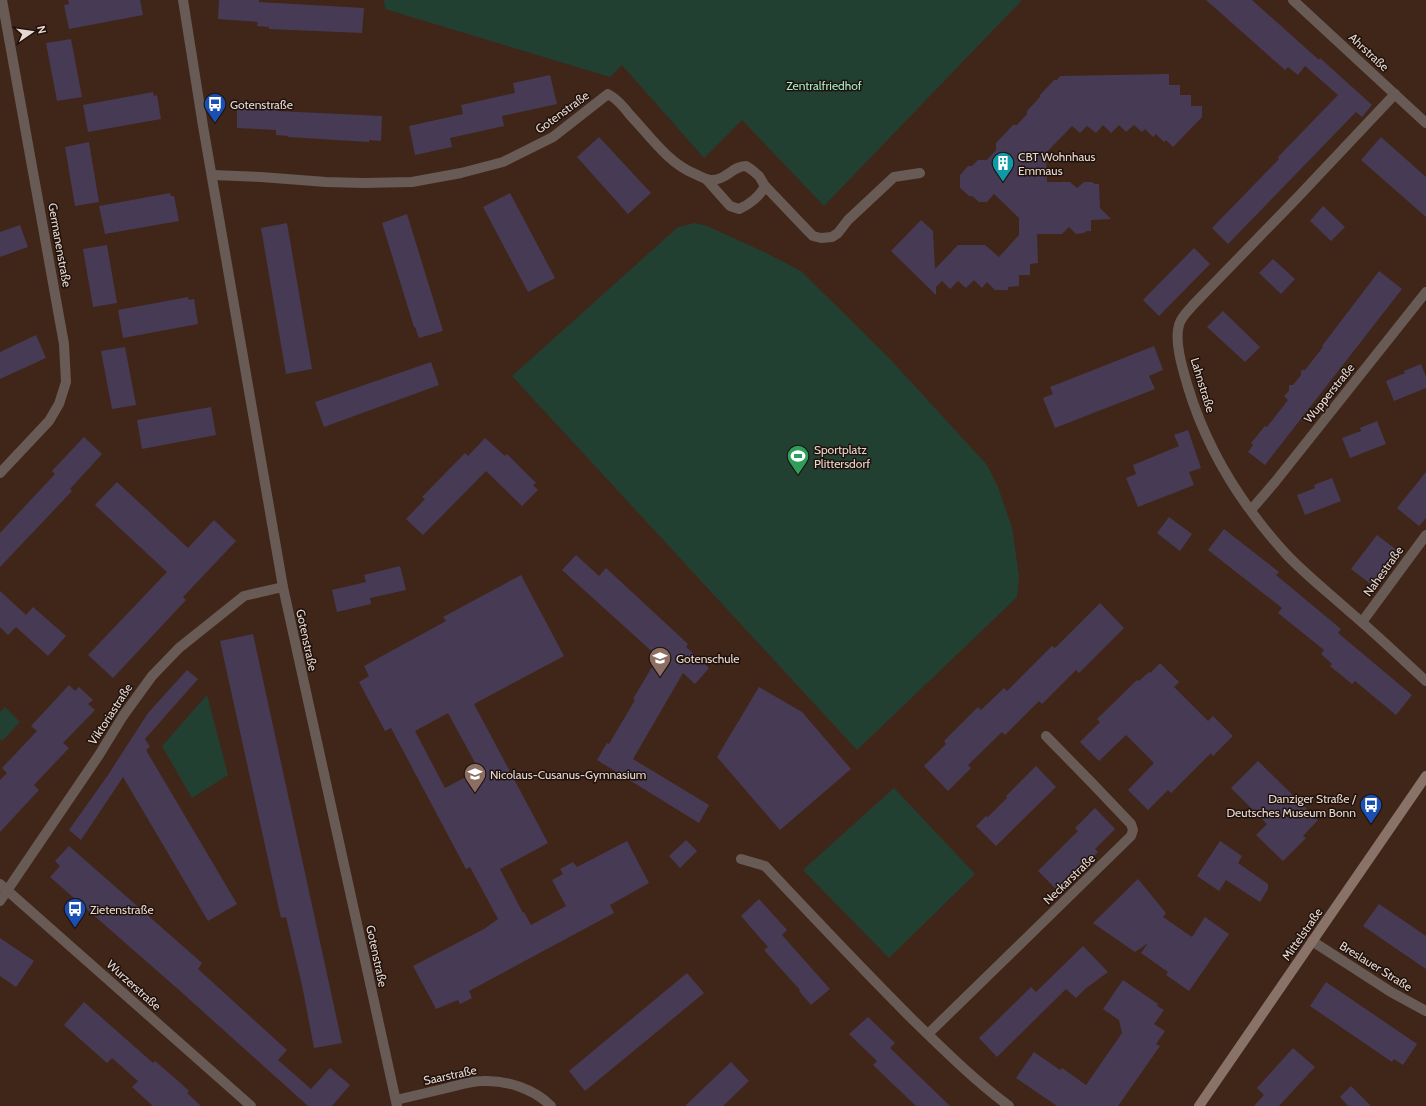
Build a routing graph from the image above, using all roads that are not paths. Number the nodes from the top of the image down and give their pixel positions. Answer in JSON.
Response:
{"nodes":[{"id":1,"x":2,"y":0,"type":"edge"},
{"id":2,"x":183,"y":0,"type":"edge"},
{"id":3,"x":1293,"y":0,"type":"edge"},
{"id":4,"x":1395,"y":94,"type":"junction"},
{"id":5,"x":1426,"y":123,"type":"edge"},
{"id":6,"x":920,"y":173,"type":"dead end"},
{"id":7,"x":212,"y":175,"type":"junction"},
{"id":8,"x":706,"y":179,"type":"junction"},
{"id":9,"x":765,"y":186,"type":"junction"},
{"id":10,"x":1426,"y":292,"type":"edge"},
{"id":11,"x":0,"y":473,"type":"edge"},
{"id":12,"x":1251,"y":510,"type":"junction"},
{"id":13,"x":1426,"y":535,"type":"edge"},
{"id":14,"x":283,"y":587,"type":"junction"},
{"id":15,"x":1362,"y":622,"type":"junction"},
{"id":16,"x":1426,"y":681,"type":"edge"},
{"id":17,"x":1046,"y":736,"type":"dead end"},
{"id":18,"x":1426,"y":776,"type":"edge"},
{"id":19,"x":740,"y":859,"type":"dead end"},
{"id":20,"x":4,"y":887,"type":"edge"},
{"id":21,"x":0,"y":901,"type":"edge"},
{"id":22,"x":1312,"y":941,"type":"junction"},
{"id":23,"x":1426,"y":1011,"type":"edge"},
{"id":24,"x":928,"y":1034,"type":"junction"},
{"id":25,"x":396,"y":1103,"type":"edge"},
{"id":26,"x":251,"y":1106,"type":"edge"},
{"id":27,"x":551,"y":1106,"type":"edge"},
{"id":28,"x":1009,"y":1106,"type":"edge"},
{"id":29,"x":1199,"y":1106,"type":"edge"}],
"edges":[{"from":1,"to":11,"type":"street","name":"Germanenstraße"},
{"from":2,"to":7,"type":"street","name":"Gotenstraße"},
{"from":3,"to":4,"type":"street","name":"Ahrstraße"},
{"from":4,"to":5,"type":"street","name":"Ahrstraße"},
{"from":4,"to":12,"type":"street","name":"Lahnstraße"},
{"from":6,"to":9,"type":"street"},
{"from":7,"to":8,"type":"street","name":"Gotenstraße"},
{"from":7,"to":14,"type":"street","name":"Gotenstraße"},
{"from":8,"to":9,"type":"street"},
{"from":8,"to":9,"type":"street","name":"Gotenstraße"},
{"from":10,"to":12,"type":"street","name":"Wupperstraße"},
{"from":12,"to":15,"type":"street","name":"Lahnstraße"},
{"from":13,"to":15,"type":"street","name":"Nahestraße"},
{"from":14,"to":20,"type":"street","name":"Viktoriastraße"},
{"from":14,"to":25,"type":"street","name":"Gotenstraße"},
{"from":15,"to":16,"type":"street","name":"Lahnstraße"},
{"from":17,"to":24,"type":"street","name":"Neckarstraße"},
{"from":18,"to":22,"type":"main road","name":"Mittelstraße"},
{"from":19,"to":24,"type":"street"},
{"from":20,"to":21,"type":"street","name":"Viktoriastraße"},
{"from":20,"to":26,"type":"street","name":"Wurzerstraße"},
{"from":22,"to":23,"type":"street","name":"Breslauer Straße"},
{"from":22,"to":29,"type":"main road","name":"Mittelstraße"},
{"from":24,"to":28,"type":"street"},
{"from":25,"to":27,"type":"street","name":"Saarstraße"}]}
